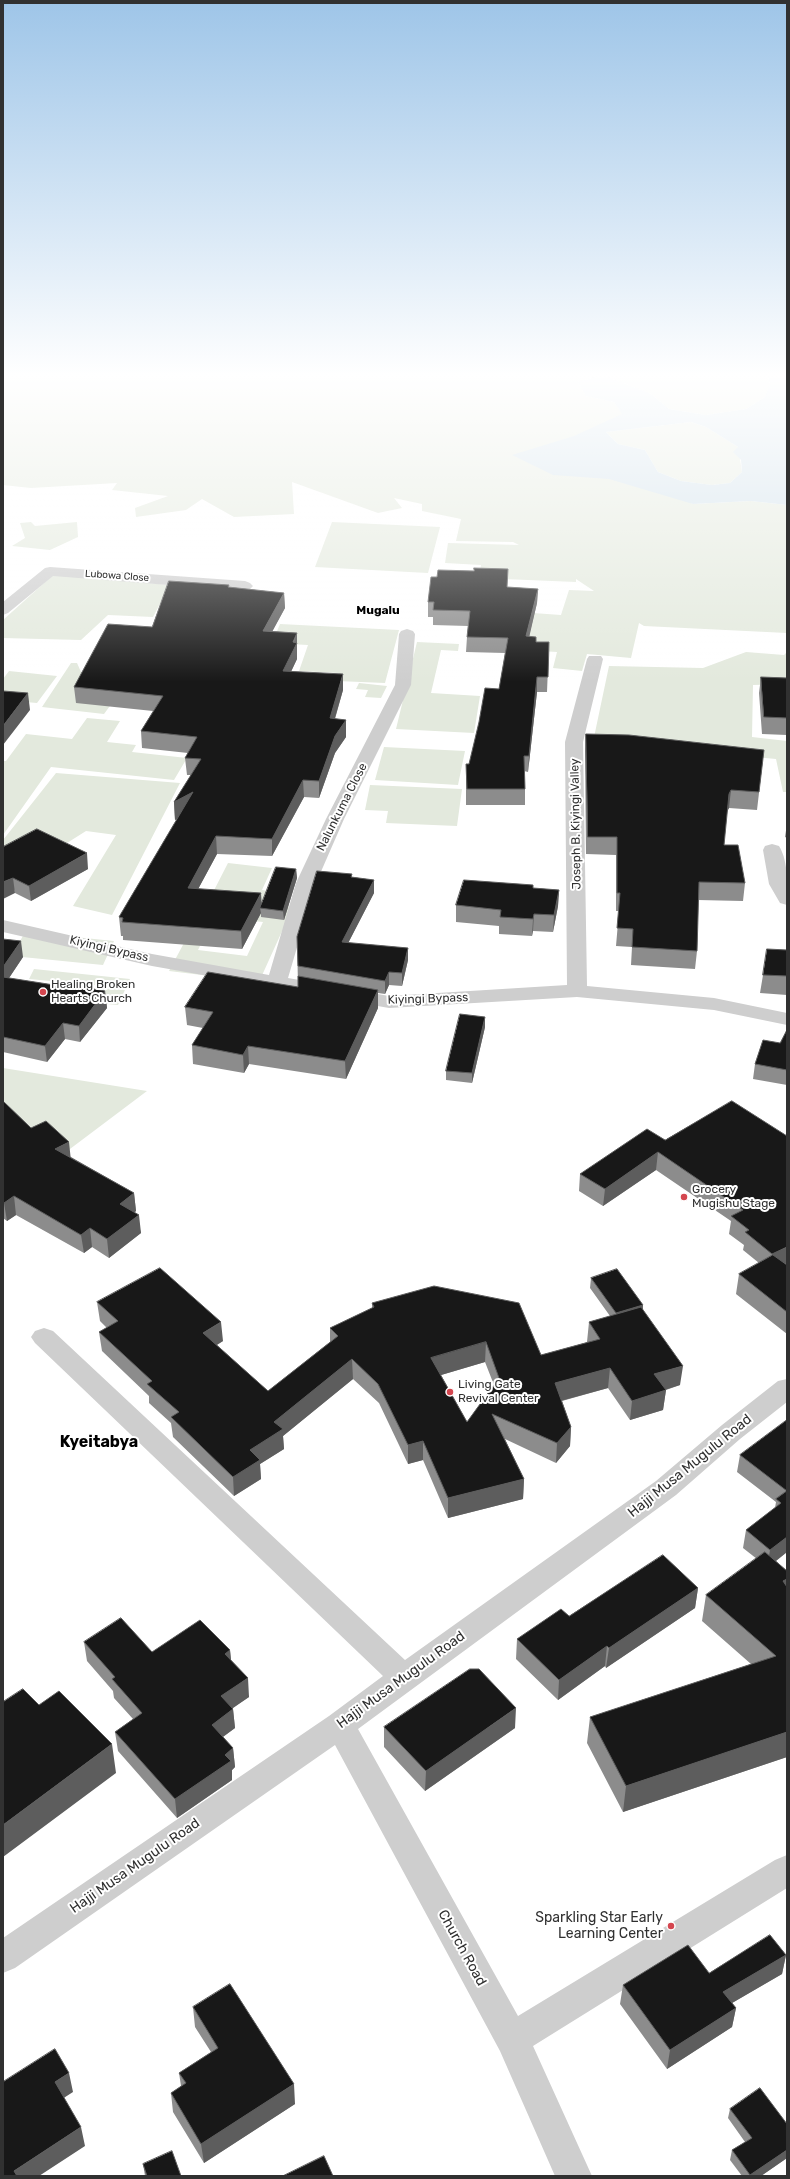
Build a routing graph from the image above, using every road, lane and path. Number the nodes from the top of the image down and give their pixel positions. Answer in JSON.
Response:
{"nodes":[{"id":1,"x":245,"y":586,"type":"dead end"},
{"id":2,"x":3,"y":610,"type":"edge"},
{"id":3,"x":407,"y":634,"type":"dead end"},
{"id":4,"x":595,"y":659,"type":"dead end"},
{"id":5,"x":772,"y":850,"type":"dead end"},
{"id":6,"x":787,"y":899,"type":"edge"},
{"id":7,"x":3,"y":926,"type":"edge"},
{"id":8,"x":277,"y":982,"type":"junction"},
{"id":9,"x":577,"y":991,"type":"junction"},
{"id":10,"x":787,"y":1018,"type":"edge"},
{"id":11,"x":44,"y":1337,"type":"dead end"},
{"id":12,"x":787,"y":1388,"type":"edge"},
{"id":13,"x":404,"y":1677,"type":"junction"},
{"id":14,"x":340,"y":1725,"type":"junction"},
{"id":15,"x":787,"y":1870,"type":"edge"},
{"id":16,"x":3,"y":1957,"type":"edge"},
{"id":17,"x":512,"y":2039,"type":"junction"},
{"id":18,"x":574,"y":2176,"type":"edge"}],
"edges":[{"from":1,"to":2,"type":"street","name":"Lubowa Close"},
{"from":3,"to":8,"type":"street","name":"Nalunkuma Close"},
{"from":4,"to":9,"type":"street","name":"Joseph B. Kiyingi Valley"},
{"from":5,"to":6,"type":"street"},
{"from":7,"to":8,"type":"street","name":"Kiyingi Bypass"},
{"from":8,"to":9,"type":"street","name":"Kiyingi Bypass"},
{"from":9,"to":10,"type":"street","name":"Kiyingi Bypass"},
{"from":11,"to":13,"type":"street"},
{"from":12,"to":13,"type":"street","name":"Hajji Musa Mugulu Road"},
{"from":13,"to":14,"type":"street","name":"Hajji Musa Mugulu Road"},
{"from":14,"to":16,"type":"street","name":"Hajji Musa Mugulu Road"},
{"from":14,"to":17,"type":"street","name":"Church Road"},
{"from":15,"to":17,"type":"street"},
{"from":17,"to":18,"type":"street","name":"Church Road"}]}
